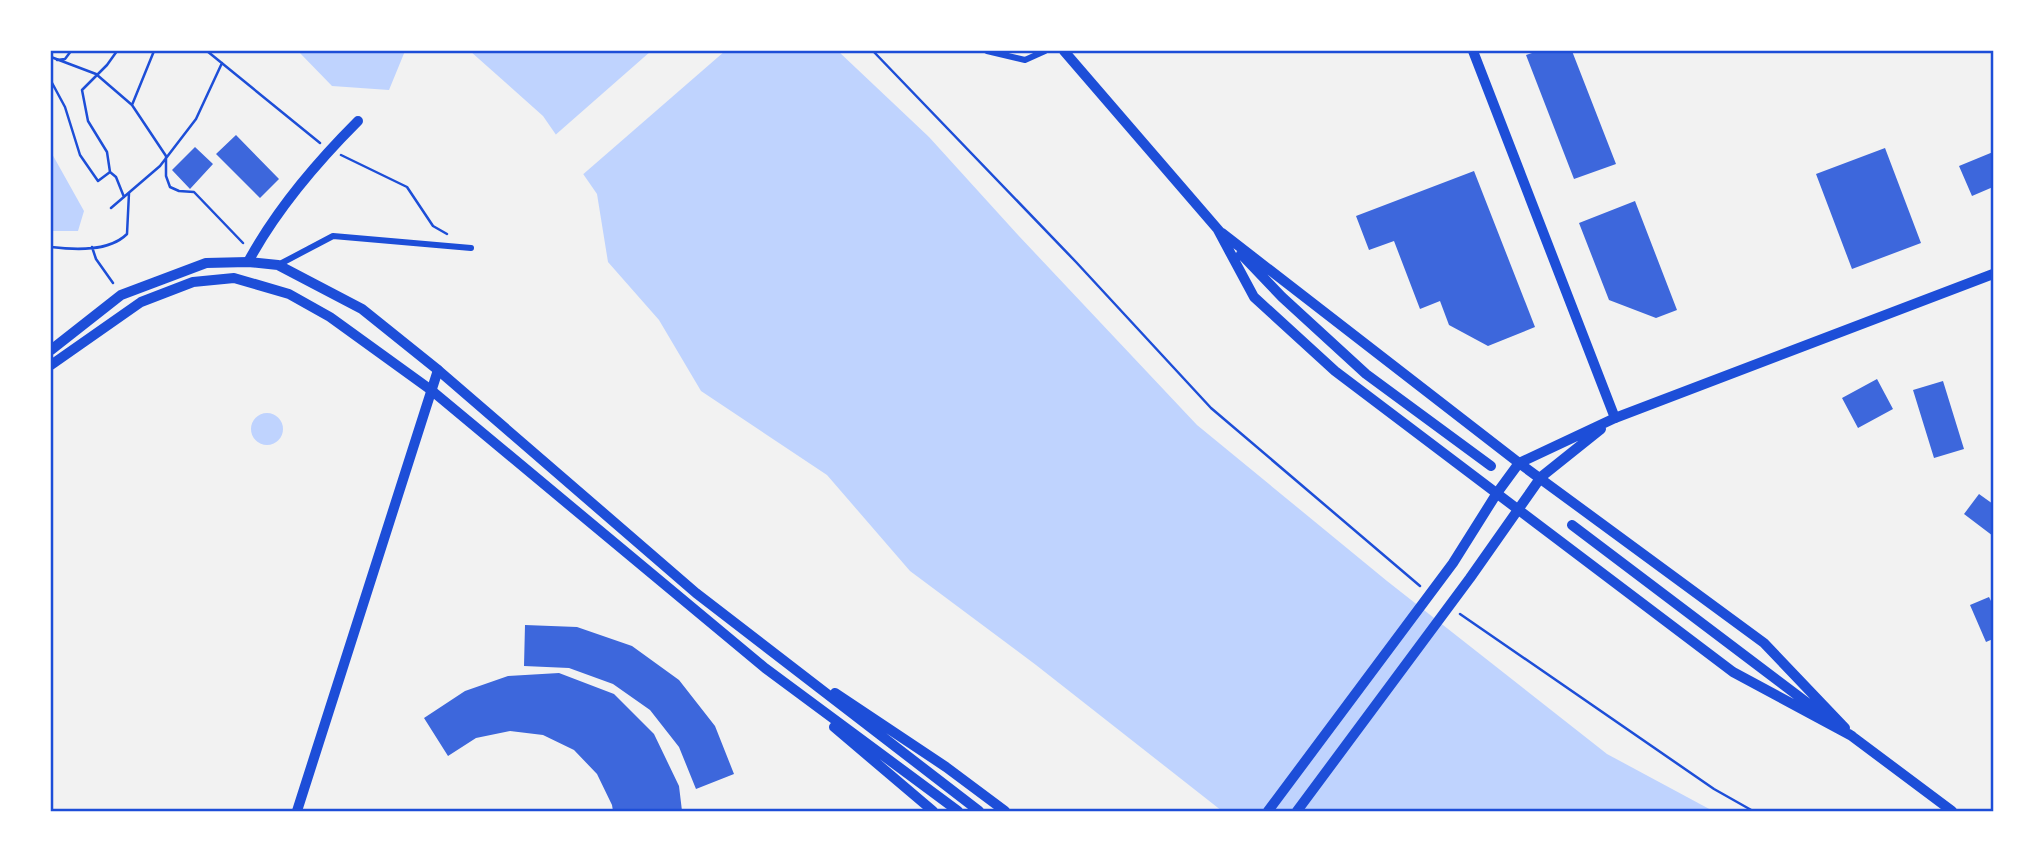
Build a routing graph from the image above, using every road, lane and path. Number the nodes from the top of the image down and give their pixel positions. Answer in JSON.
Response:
{"nodes":[{"id":1,"x":71,"y":51,"type":"edge"},
{"id":2,"x":117,"y":51,"type":"edge"},
{"id":3,"x":154,"y":51,"type":"edge"},
{"id":4,"x":873,"y":51,"type":"edge"},
{"id":5,"x":987,"y":51,"type":"edge"},
{"id":6,"x":1045,"y":51,"type":"edge"},
{"id":7,"x":1064,"y":51,"type":"edge"},
{"id":8,"x":1473,"y":51,"type":"edge"},
{"id":9,"x":51,"y":58,"type":"edge"},
{"id":10,"x":57,"y":60,"type":"junction"},
{"id":11,"x":222,"y":63,"type":"dead end"},
{"id":12,"x":96,"y":74,"type":"junction"},
{"id":13,"x":51,"y":82,"type":"edge"},
{"id":14,"x":132,"y":105,"type":"junction"},
{"id":15,"x":358,"y":121,"type":"dead end"},
{"id":16,"x":166,"y":156,"type":"junction"},
{"id":17,"x":110,"y":172,"type":"junction"},
{"id":18,"x":128,"y":193,"type":"junction"},
{"id":19,"x":124,"y":197,"type":"junction"},
{"id":20,"x":111,"y":208,"type":"dead end"},
{"id":21,"x":1218,"y":230,"type":"junction"},
{"id":22,"x":51,"y":247,"type":"edge"},
{"id":23,"x":92,"y":247,"type":"junction"},
{"id":24,"x":471,"y":248,"type":"dead end"},
{"id":25,"x":250,"y":258,"type":"junction"},
{"id":26,"x":278,"y":265,"type":"junction"},
{"id":27,"x":1993,"y":274,"type":"edge"},
{"id":28,"x":121,"y":295,"type":"junction"},
{"id":29,"x":51,"y":350,"type":"edge"},
{"id":30,"x":51,"y":365,"type":"edge"},
{"id":31,"x":438,"y":370,"type":"junction"},
{"id":32,"x":431,"y":390,"type":"junction"},
{"id":33,"x":1615,"y":418,"type":"junction"},
{"id":34,"x":1519,"y":463,"type":"junction"},
{"id":35,"x":1491,"y":466,"type":"dead end"},
{"id":36,"x":1541,"y":477,"type":"junction"},
{"id":37,"x":1497,"y":493,"type":"junction"},
{"id":38,"x":1518,"y":510,"type":"junction"},
{"id":39,"x":1572,"y":526,"type":"dead end"},
{"id":40,"x":1426,"y":590,"type":"dead end"},
{"id":41,"x":1461,"y":614,"type":"dead end"},
{"id":42,"x":751,"y":637,"type":"junction"},
{"id":43,"x":765,"y":668,"type":"junction"},
{"id":44,"x":1852,"y":736,"type":"junction"},
{"id":45,"x":297,"y":811,"type":"edge"},
{"id":46,"x":933,"y":811,"type":"edge"},
{"id":47,"x":958,"y":811,"type":"edge"},
{"id":48,"x":979,"y":811,"type":"edge"},
{"id":49,"x":1005,"y":811,"type":"edge"},
{"id":50,"x":1268,"y":811,"type":"edge"},
{"id":51,"x":1297,"y":811,"type":"edge"},
{"id":52,"x":1753,"y":811,"type":"edge"},
{"id":53,"x":1952,"y":811,"type":"edge"}],
"edges":[{"from":1,"to":10,"type":"path"},
{"from":2,"to":12,"type":"path"},
{"from":3,"to":14,"type":"path"},
{"from":4,"to":40,"type":"path"},
{"from":5,"to":6,"type":"street"},
{"from":7,"to":21,"type":"street"},
{"from":8,"to":33,"type":"street"},
{"from":9,"to":10,"type":"path"},
{"from":10,"to":12,"type":"path"},
{"from":11,"to":16,"type":"path"},
{"from":12,"to":14,"type":"path"},
{"from":12,"to":17,"type":"path"},
{"from":13,"to":17,"type":"path"},
{"from":14,"to":16,"type":"path"},
{"from":15,"to":25,"type":"street"},
{"from":16,"to":18,"type":"path"},
{"from":16,"to":25,"type":"path"},
{"from":17,"to":19,"type":"path"},
{"from":18,"to":19,"type":"path"},
{"from":18,"to":23,"type":"path"},
{"from":19,"to":20,"type":"path"},
{"from":21,"to":34,"type":"street"},
{"from":21,"to":35,"type":"street"},
{"from":21,"to":37,"type":"street"},
{"from":22,"to":23,"type":"path"},
{"from":23,"to":28,"type":"path"},
{"from":24,"to":26,"type":"street"},
{"from":25,"to":26,"type":"main road"},
{"from":25,"to":28,"type":"main road"},
{"from":26,"to":31,"type":"main road"},
{"from":27,"to":33,"type":"main road"},
{"from":28,"to":29,"type":"main road"},
{"from":30,"to":32,"type":"main road"},
{"from":31,"to":32,"type":"street"},
{"from":31,"to":42,"type":"main road"},
{"from":32,"to":43,"type":"main road"},
{"from":32,"to":45,"type":"street"},
{"from":33,"to":34,"type":"main road"},
{"from":33,"to":36,"type":"main road"},
{"from":34,"to":36,"type":"street"},
{"from":34,"to":37,"type":"main road"},
{"from":36,"to":38,"type":"main road"},
{"from":36,"to":44,"type":"street"},
{"from":37,"to":38,"type":"street"},
{"from":37,"to":50,"type":"main road"},
{"from":38,"to":44,"type":"street"},
{"from":38,"to":51,"type":"main road"},
{"from":39,"to":44,"type":"street"},
{"from":41,"to":52,"type":"path"},
{"from":42,"to":48,"type":"main road"},
{"from":42,"to":49,"type":"main road"},
{"from":43,"to":46,"type":"main road"},
{"from":43,"to":47,"type":"main road"},
{"from":44,"to":53,"type":"street"}]}
